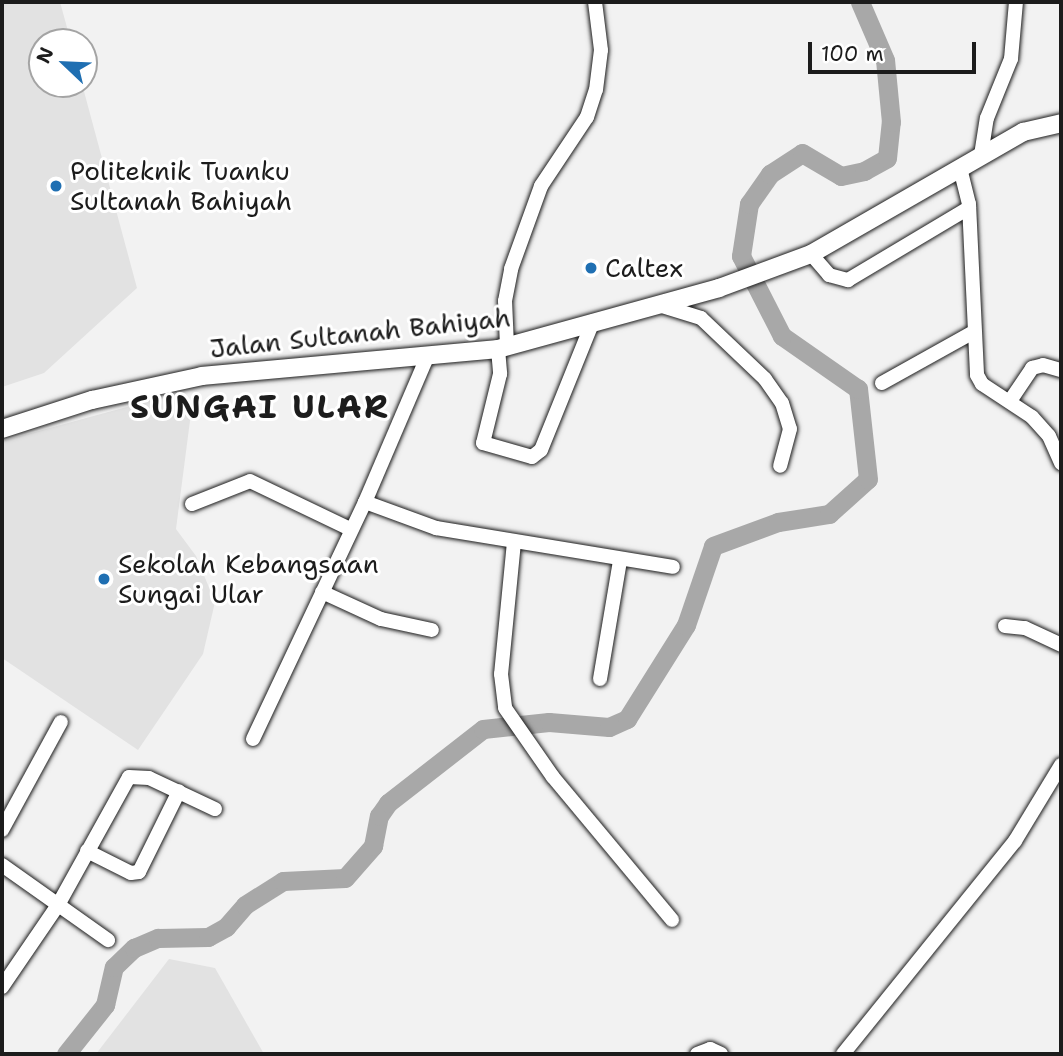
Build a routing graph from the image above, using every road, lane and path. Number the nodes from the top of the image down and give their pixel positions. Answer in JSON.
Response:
{"nodes":[{"id":1,"x":595,"y":2,"type":"edge"},
{"id":2,"x":1016,"y":2,"type":"edge"},
{"id":3,"x":1061,"y":123,"type":"edge"},
{"id":4,"x":981,"y":155,"type":"junction"},
{"id":5,"x":960,"y":168,"type":"junction"},
{"id":6,"x":969,"y":208,"type":"junction"},
{"id":7,"x":810,"y":254,"type":"junction"},
{"id":8,"x":651,"y":304,"type":"junction"},
{"id":9,"x":593,"y":321,"type":"junction"},
{"id":10,"x":972,"y":333,"type":"junction"},
{"id":11,"x":503,"y":347,"type":"junction"},
{"id":12,"x":427,"y":357,"type":"junction"},
{"id":13,"x":1061,"y":370,"type":"edge"},
{"id":14,"x":882,"y":383,"type":"dead end"},
{"id":15,"x":1010,"y":401,"type":"junction"},
{"id":16,"x":2,"y":429,"type":"edge"},
{"id":17,"x":1061,"y":463,"type":"edge"},
{"id":18,"x":780,"y":466,"type":"dead end"},
{"id":19,"x":365,"y":502,"type":"junction"},
{"id":20,"x":192,"y":504,"type":"dead end"},
{"id":21,"x":350,"y":529,"type":"junction"},
{"id":22,"x":514,"y":542,"type":"junction"},
{"id":23,"x":620,"y":561,"type":"junction"},
{"id":24,"x":673,"y":567,"type":"dead end"},
{"id":25,"x":322,"y":592,"type":"junction"},
{"id":26,"x":1005,"y":626,"type":"dead end"},
{"id":27,"x":432,"y":630,"type":"dead end"},
{"id":28,"x":1061,"y":645,"type":"edge"},
{"id":29,"x":600,"y":679,"type":"dead end"},
{"id":30,"x":61,"y":722,"type":"dead end"},
{"id":31,"x":253,"y":739,"type":"dead end"},
{"id":32,"x":1061,"y":765,"type":"edge"},
{"id":33,"x":179,"y":791,"type":"junction"},
{"id":34,"x":215,"y":809,"type":"dead end"},
{"id":35,"x":2,"y":830,"type":"edge"},
{"id":36,"x":87,"y":851,"type":"junction"},
{"id":37,"x":2,"y":865,"type":"edge"},
{"id":38,"x":58,"y":905,"type":"junction"},
{"id":39,"x":672,"y":920,"type":"dead end"},
{"id":40,"x":108,"y":940,"type":"dead end"},
{"id":41,"x":3,"y":983,"type":"edge"},
{"id":42,"x":697,"y":1054,"type":"edge"},
{"id":43,"x":721,"y":1054,"type":"edge"},
{"id":44,"x":843,"y":1054,"type":"edge"}],
"edges":[{"from":1,"to":11,"type":"street"},
{"from":2,"to":4,"type":"street"},
{"from":3,"to":4,"type":"main road","name":"Jalan Sultanah Bahiyah"},
{"from":4,"to":5,"type":"main road","name":"Jalan Sultanah Bahiyah"},
{"from":5,"to":6,"type":"street"},
{"from":5,"to":7,"type":"main road","name":"Jalan Sultanah Bahiyah"},
{"from":6,"to":7,"type":"street"},
{"from":6,"to":10,"type":"street"},
{"from":7,"to":8,"type":"main road","name":"Jalan Sultanah Bahiyah"},
{"from":8,"to":9,"type":"main road","name":"Jalan Sultanah Bahiyah"},
{"from":8,"to":18,"type":"street"},
{"from":9,"to":11,"type":"main road","name":"Jalan Sultanah Bahiyah"},
{"from":9,"to":11,"type":"street"},
{"from":10,"to":14,"type":"street"},
{"from":10,"to":15,"type":"street"},
{"from":11,"to":12,"type":"main road","name":"Jalan Sultanah Bahiyah"},
{"from":12,"to":16,"type":"main road","name":"Jalan Sultanah Bahiyah"},
{"from":12,"to":19,"type":"street"},
{"from":13,"to":15,"type":"street"},
{"from":15,"to":17,"type":"street"},
{"from":19,"to":21,"type":"street"},
{"from":19,"to":22,"type":"street"},
{"from":20,"to":21,"type":"street"},
{"from":21,"to":25,"type":"street"},
{"from":22,"to":23,"type":"street"},
{"from":22,"to":39,"type":"street"},
{"from":23,"to":24,"type":"street"},
{"from":23,"to":29,"type":"street"},
{"from":25,"to":27,"type":"street"},
{"from":25,"to":31,"type":"street"},
{"from":26,"to":28,"type":"street"},
{"from":30,"to":35,"type":"street"},
{"from":32,"to":44,"type":"street"},
{"from":33,"to":34,"type":"street"},
{"from":33,"to":36,"type":"street"},
{"from":33,"to":36,"type":"street"},
{"from":36,"to":38,"type":"street"},
{"from":37,"to":38,"type":"street"},
{"from":38,"to":40,"type":"street"},
{"from":38,"to":41,"type":"street"},
{"from":42,"to":43,"type":"street"}]}
